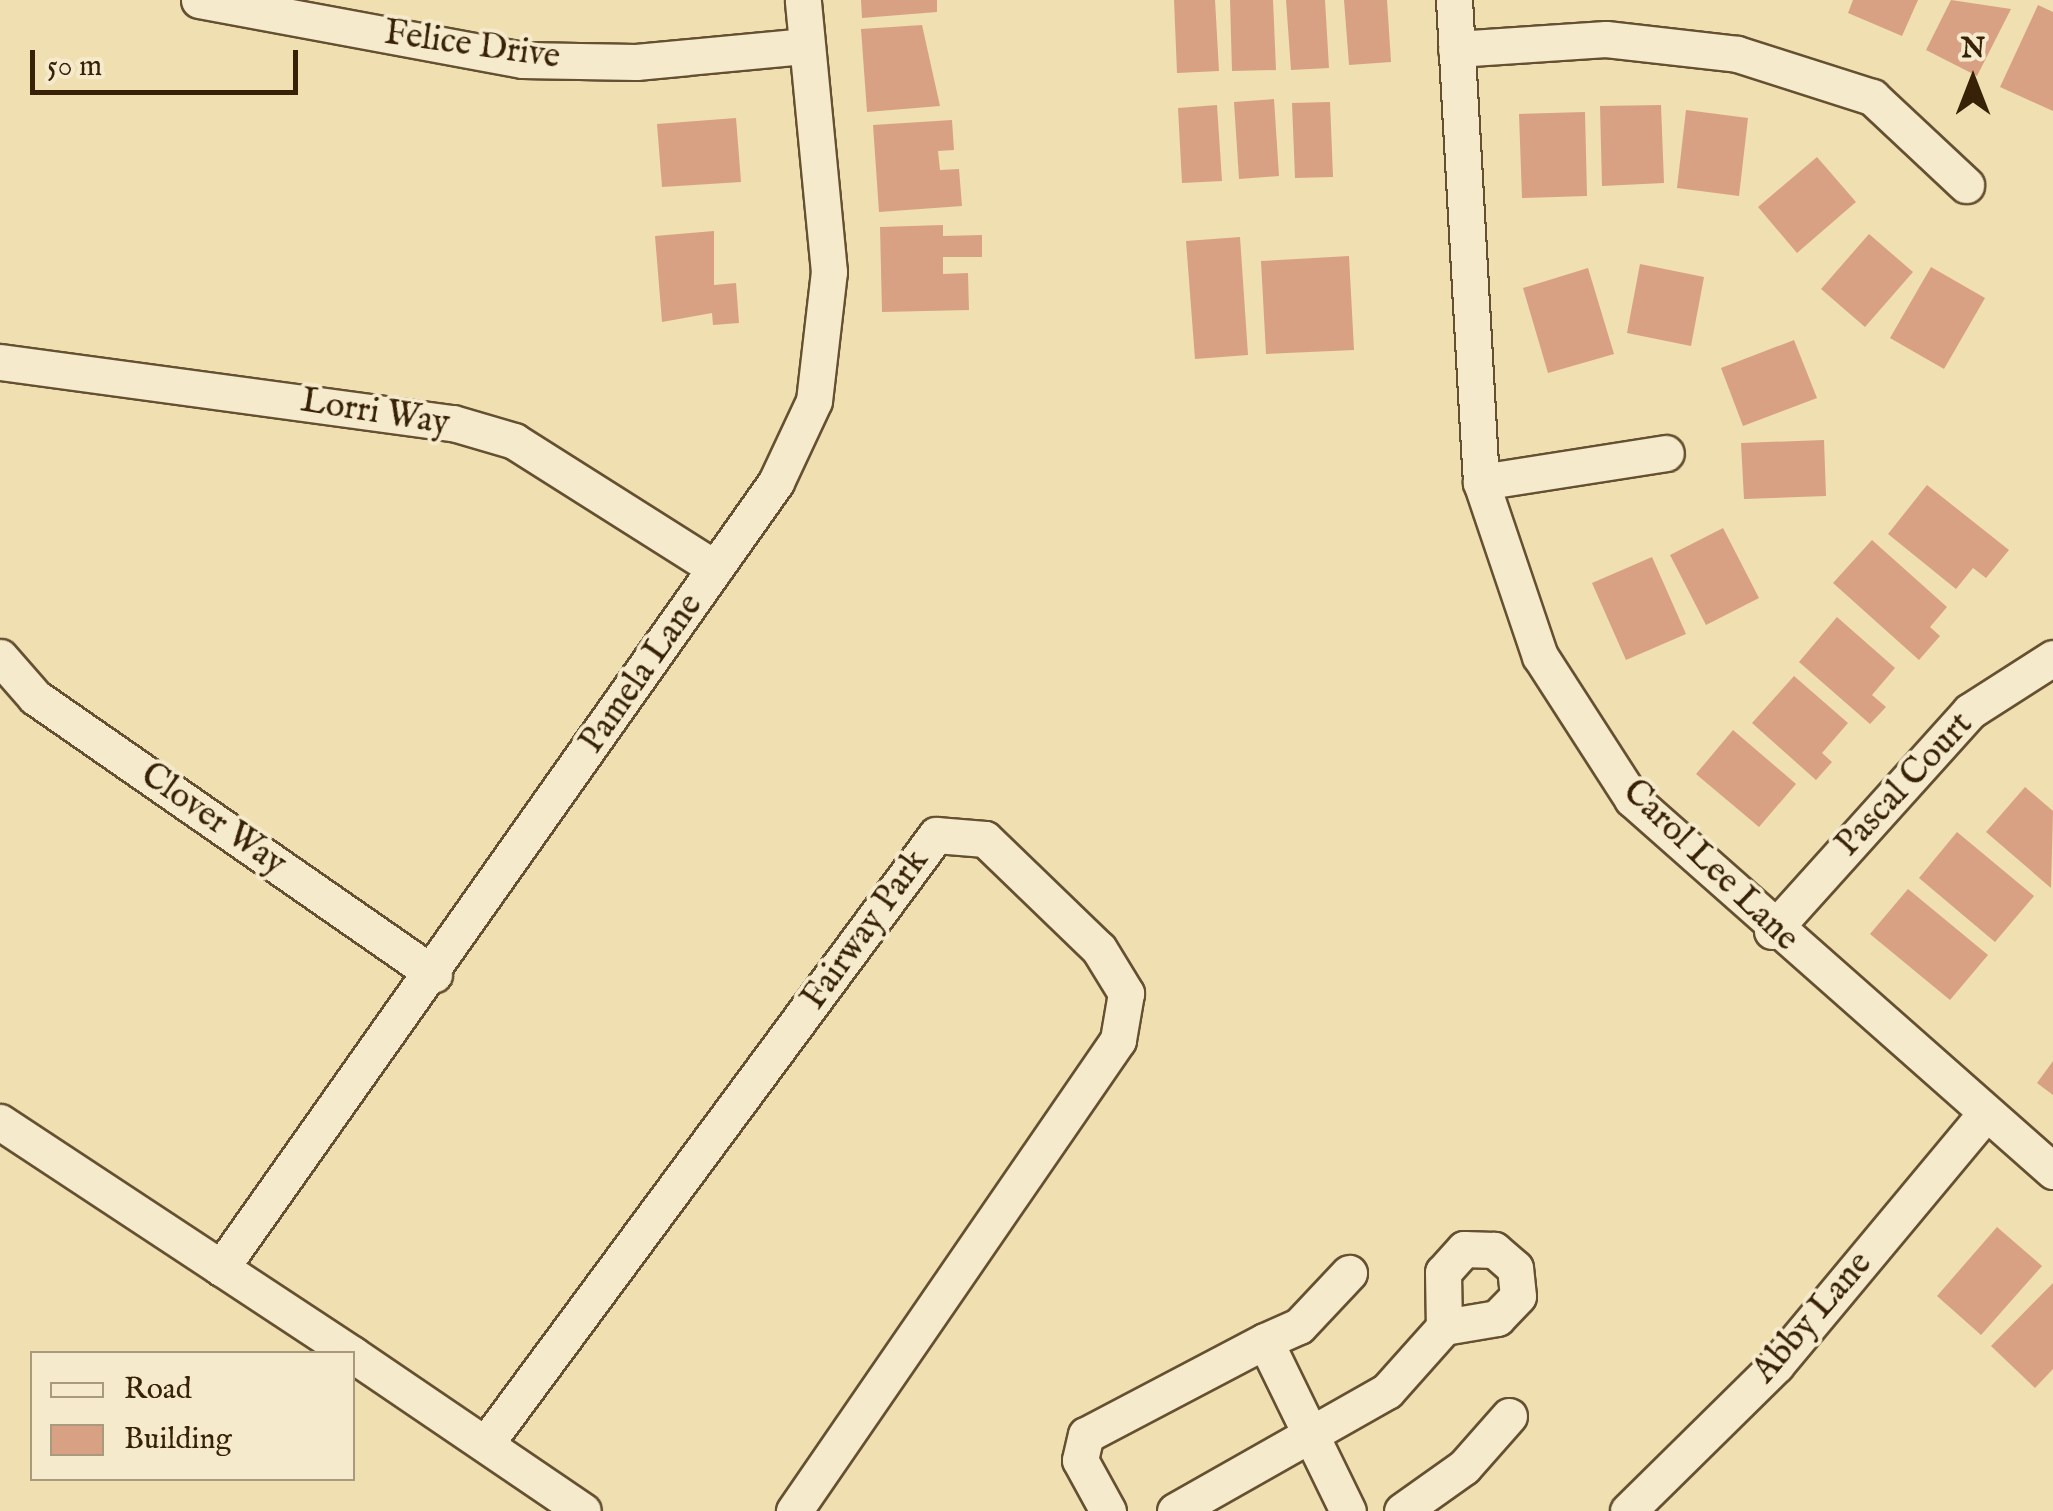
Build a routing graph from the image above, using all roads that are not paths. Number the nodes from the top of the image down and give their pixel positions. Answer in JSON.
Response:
{"nodes":[{"id":1,"x":199,"y":0,"type":"edge"},
{"id":2,"x":803,"y":0,"type":"edge"},
{"id":3,"x":1454,"y":0,"type":"edge"},
{"id":4,"x":806,"y":46,"type":"junction"},
{"id":5,"x":1456,"y":50,"type":"junction"},
{"id":6,"x":1966,"y":185,"type":"dead end"},
{"id":7,"x":0,"y":362,"type":"edge"},
{"id":8,"x":1666,"y":453,"type":"dead end"},
{"id":9,"x":1481,"y":482,"type":"junction"},
{"id":10,"x":715,"y":568,"type":"junction"},
{"id":11,"x":0,"y":657,"type":"edge"},
{"id":12,"x":2053,"y":658,"type":"edge"},
{"id":13,"x":1772,"y":930,"type":"junction"},
{"id":14,"x":434,"y":974,"type":"junction"},
{"id":15,"x":1986,"y":1114,"type":"junction"},
{"id":16,"x":0,"y":1122,"type":"edge"},
{"id":17,"x":2053,"y":1170,"type":"edge"},
{"id":18,"x":221,"y":1268,"type":"junction"},
{"id":19,"x":1349,"y":1273,"type":"dead end"},
{"id":20,"x":1444,"y":1327,"type":"dead end"},
{"id":21,"x":1265,"y":1341,"type":"junction"},
{"id":22,"x":347,"y":1351,"type":"edge"},
{"id":23,"x":355,"y":1356,"type":"edge"},
{"id":24,"x":1509,"y":1416,"type":"dead end"},
{"id":25,"x":1312,"y":1437,"type":"junction"},
{"id":26,"x":487,"y":1442,"type":"junction"},
{"id":27,"x":583,"y":1511,"type":"edge"},
{"id":28,"x":794,"y":1511,"type":"edge"},
{"id":29,"x":1108,"y":1511,"type":"edge"},
{"id":30,"x":1175,"y":1511,"type":"edge"},
{"id":31,"x":1348,"y":1511,"type":"edge"},
{"id":32,"x":1402,"y":1511,"type":"edge"},
{"id":33,"x":1628,"y":1511,"type":"edge"}],
"edges":[{"from":1,"to":4,"type":"street","name":"Felice Drive"},
{"from":2,"to":4,"type":"street","name":"Pamela Lane"},
{"from":3,"to":5,"type":"street","name":"Carol Lee Lane"},
{"from":4,"to":10,"type":"street","name":"Pamela Lane"},
{"from":5,"to":6,"type":"street"},
{"from":5,"to":9,"type":"street","name":"Carol Lee Lane"},
{"from":7,"to":10,"type":"street","name":"Lorri Way"},
{"from":8,"to":9,"type":"street"},
{"from":9,"to":13,"type":"street","name":"Carol Lee Lane"},
{"from":10,"to":14,"type":"street","name":"Pamela Lane"},
{"from":11,"to":14,"type":"street","name":"Clover Way"},
{"from":12,"to":13,"type":"street","name":"Pascal Court"},
{"from":13,"to":15,"type":"street","name":"Carol Lee Lane"},
{"from":14,"to":18,"type":"street","name":"Pamela Lane"},
{"from":15,"to":17,"type":"street","name":"Carol Lee Lane"},
{"from":15,"to":33,"type":"street","name":"Abby Lane"},
{"from":16,"to":18,"type":"street"},
{"from":18,"to":22,"type":"street"},
{"from":19,"to":21,"type":"street"},
{"from":20,"to":25,"type":"street"},
{"from":21,"to":25,"type":"street"},
{"from":21,"to":29,"type":"street"},
{"from":23,"to":26,"type":"street"},
{"from":24,"to":32,"type":"street"},
{"from":25,"to":30,"type":"street"},
{"from":25,"to":31,"type":"street"},
{"from":26,"to":27,"type":"street"},
{"from":26,"to":28,"type":"street","name":"Fairway Park"}]}
